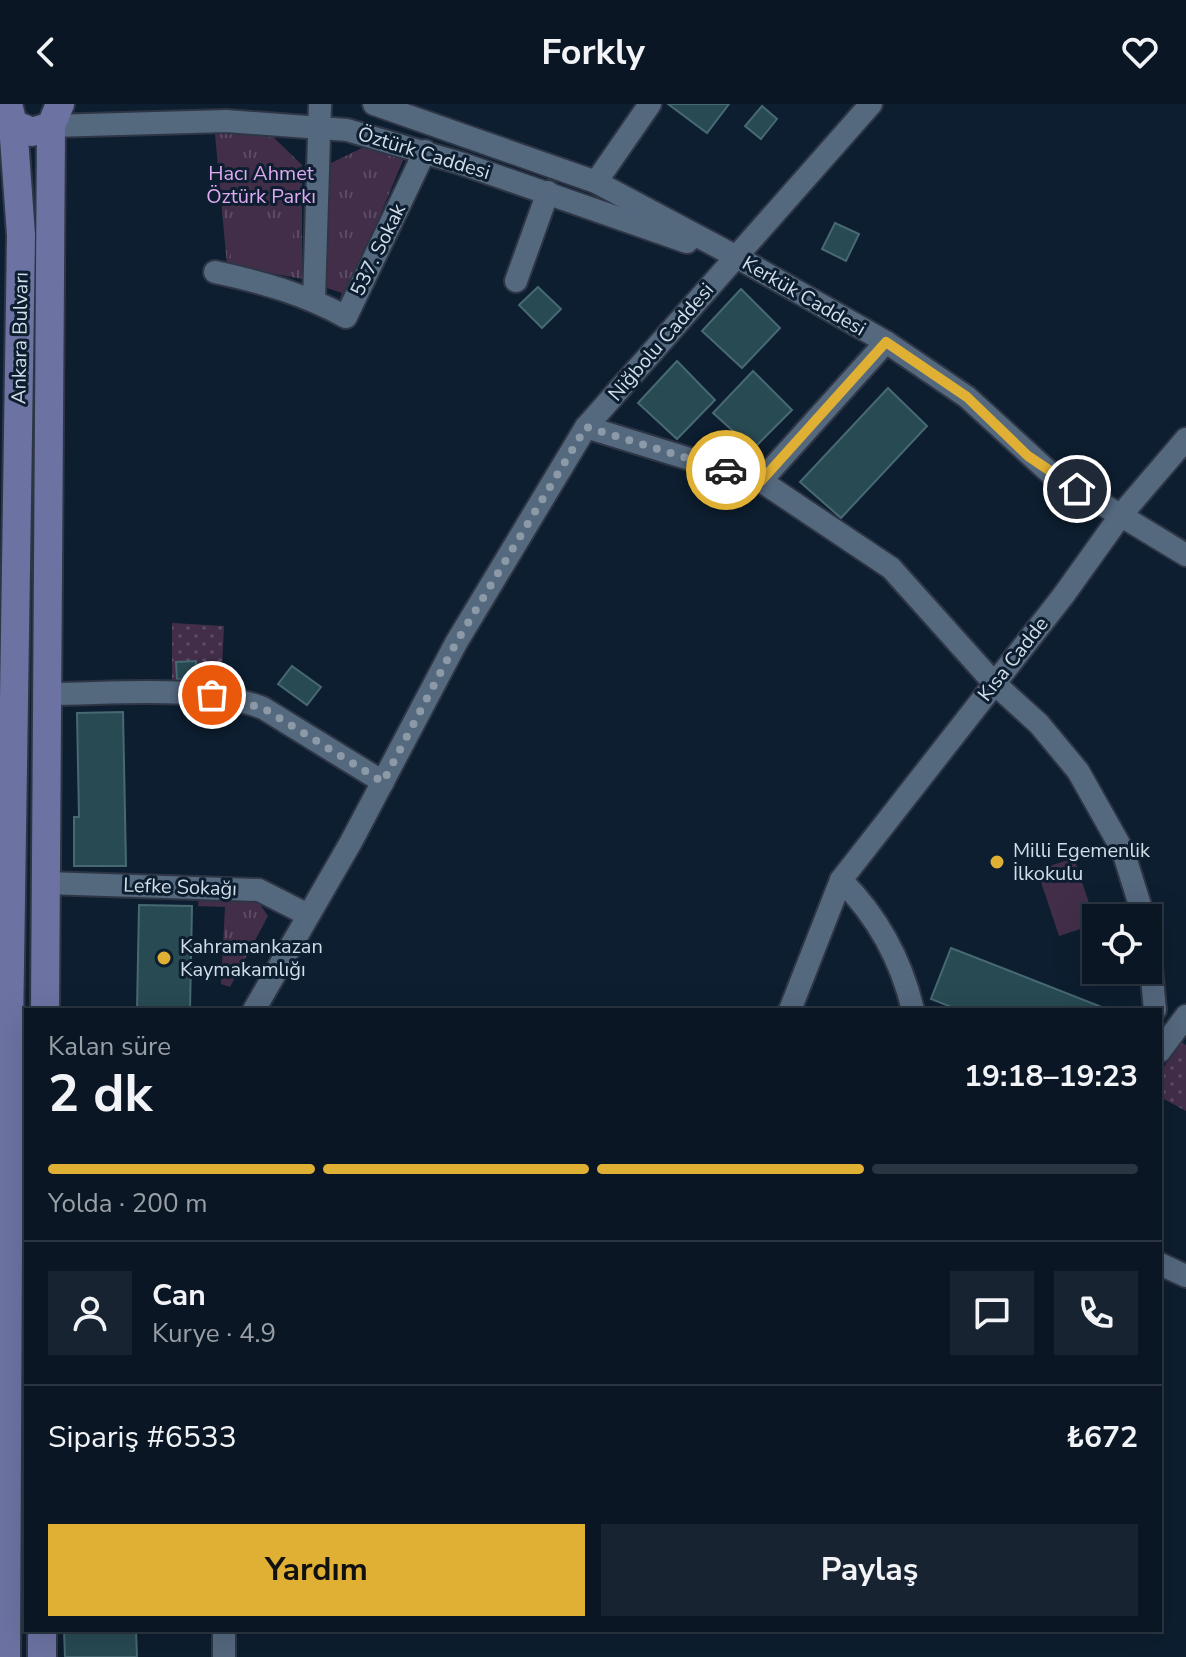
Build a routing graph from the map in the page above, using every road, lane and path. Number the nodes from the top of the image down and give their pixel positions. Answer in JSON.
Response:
{"nodes":[{"id":1,"x":320,"y":104,"type":"edge"},
{"id":2,"x":374,"y":104,"type":"edge"},
{"id":3,"x":650,"y":104,"type":"edge"},
{"id":4,"x":871,"y":104,"type":"edge"},
{"id":5,"x":56,"y":115,"type":"edge"},
{"id":6,"x":7,"y":117,"type":"edge"},
{"id":7,"x":319,"y":127,"type":"junction"},
{"id":8,"x":425,"y":151,"type":"junction"},
{"id":9,"x":596,"y":182,"type":"junction"},
{"id":10,"x":548,"y":192,"type":"junction"},
{"id":11,"x":735,"y":256,"type":"junction"},
{"id":12,"x":215,"y":272,"type":"dead end"},
{"id":13,"x":516,"y":281,"type":"dead end"},
{"id":14,"x":314,"y":300,"type":"junction"},
{"id":15,"x":886,"y":342,"type":"junction"},
{"id":16,"x":586,"y":427,"type":"junction"},
{"id":17,"x":1186,"y":439,"type":"edge"},
{"id":18,"x":761,"y":481,"type":"junction"},
{"id":19,"x":1121,"y":515,"type":"junction"},
{"id":20,"x":8,"y":540,"type":"edge"},
{"id":21,"x":1186,"y":555,"type":"edge"},
{"id":22,"x":994,"y":683,"type":"junction"},
{"id":23,"x":48,"y":694,"type":"junction"},
{"id":24,"x":383,"y":782,"type":"junction"},
{"id":25,"x":841,"y":880,"type":"junction"},
{"id":26,"x":46,"y":883,"type":"junction"},
{"id":27,"x":1140,"y":904,"type":"edge"},
{"id":28,"x":308,"y":915,"type":"junction"},
{"id":29,"x":1153,"y":984,"type":"edge"},
{"id":30,"x":45,"y":1008,"type":"edge"},
{"id":31,"x":255,"y":1008,"type":"edge"},
{"id":32,"x":791,"y":1008,"type":"edge"},
{"id":33,"x":912,"y":1008,"type":"edge"},
{"id":34,"x":1155,"y":1008,"type":"edge"},
{"id":35,"x":1186,"y":1016,"type":"edge"},
{"id":36,"x":4,"y":1030,"type":"edge"},
{"id":37,"x":1162,"y":1048,"type":"edge"},
{"id":38,"x":4,"y":1233,"type":"edge"},
{"id":39,"x":1162,"y":1265,"type":"edge"},
{"id":40,"x":1186,"y":1276,"type":"edge"},
{"id":41,"x":42,"y":1632,"type":"edge"},
{"id":42,"x":224,"y":1632,"type":"edge"},
{"id":43,"x":6,"y":1657,"type":"edge"},
{"id":44,"x":42,"y":1657,"type":"edge"},
{"id":45,"x":224,"y":1657,"type":"edge"}],
"edges":[{"from":1,"to":7,"type":"street"},
{"from":2,"to":9,"type":"street","name":"Öztürk Caddesi"},
{"from":3,"to":9,"type":"street"},
{"from":4,"to":11,"type":"street"},
{"from":5,"to":6,"type":"main road","name":"Ankara Bulvarı"},
{"from":5,"to":7,"type":"street","name":"Öztürk Caddesi"},
{"from":5,"to":23,"type":"main road","name":"Ankara Bulvarı"},
{"from":6,"to":20,"type":"main road","name":"Ankara Bulvarı"},
{"from":7,"to":8,"type":"street","name":"Öztürk Caddesi"},
{"from":7,"to":14,"type":"street"},
{"from":8,"to":10,"type":"street","name":"Öztürk Caddesi"},
{"from":8,"to":14,"type":"street","name":"537. Sokak"},
{"from":9,"to":11,"type":"street","name":"Öztürk Caddesi"},
{"from":10,"to":11,"type":"street","name":"Öztürk Caddesi"},
{"from":10,"to":13,"type":"street"},
{"from":11,"to":15,"type":"street","name":"Kerkük Caddesi"},
{"from":11,"to":16,"type":"street","name":"Niğbolu Caddesi"},
{"from":12,"to":14,"type":"street"},
{"from":15,"to":18,"type":"street"},
{"from":15,"to":19,"type":"street","name":"Kerkük Caddesi"},
{"from":16,"to":18,"type":"street"},
{"from":16,"to":24,"type":"street","name":"Niğbolu Caddesi"},
{"from":17,"to":19,"type":"street","name":"Kısa Cadde"},
{"from":18,"to":22,"type":"street"},
{"from":19,"to":21,"type":"street","name":"Kerkük Caddesi"},
{"from":19,"to":22,"type":"street","name":"Kısa Cadde"},
{"from":20,"to":36,"type":"main road","name":"Ankara Bulvarı"},
{"from":22,"to":25,"type":"street","name":"Kısa Cadde"},
{"from":22,"to":27,"type":"street"},
{"from":23,"to":24,"type":"street"},
{"from":23,"to":26,"type":"main road","name":"Ankara Bulvarı"},
{"from":24,"to":28,"type":"street","name":"Niğbolu Caddesi"},
{"from":25,"to":32,"type":"street","name":"Kısa Cadde"},
{"from":25,"to":33,"type":"street"},
{"from":26,"to":28,"type":"street","name":"Lefke Sokağı"},
{"from":26,"to":30,"type":"main road","name":"Ankara Bulvarı"},
{"from":28,"to":31,"type":"street","name":"Niğbolu Caddesi"},
{"from":29,"to":34,"type":"street"},
{"from":35,"to":37,"type":"street"},
{"from":36,"to":38,"type":"main road","name":"Ankara Bulvarı"},
{"from":38,"to":43,"type":"main road","name":"Ankara Bulvarı"},
{"from":39,"to":40,"type":"street"},
{"from":41,"to":44,"type":"main road"},
{"from":42,"to":45,"type":"street"}]}
